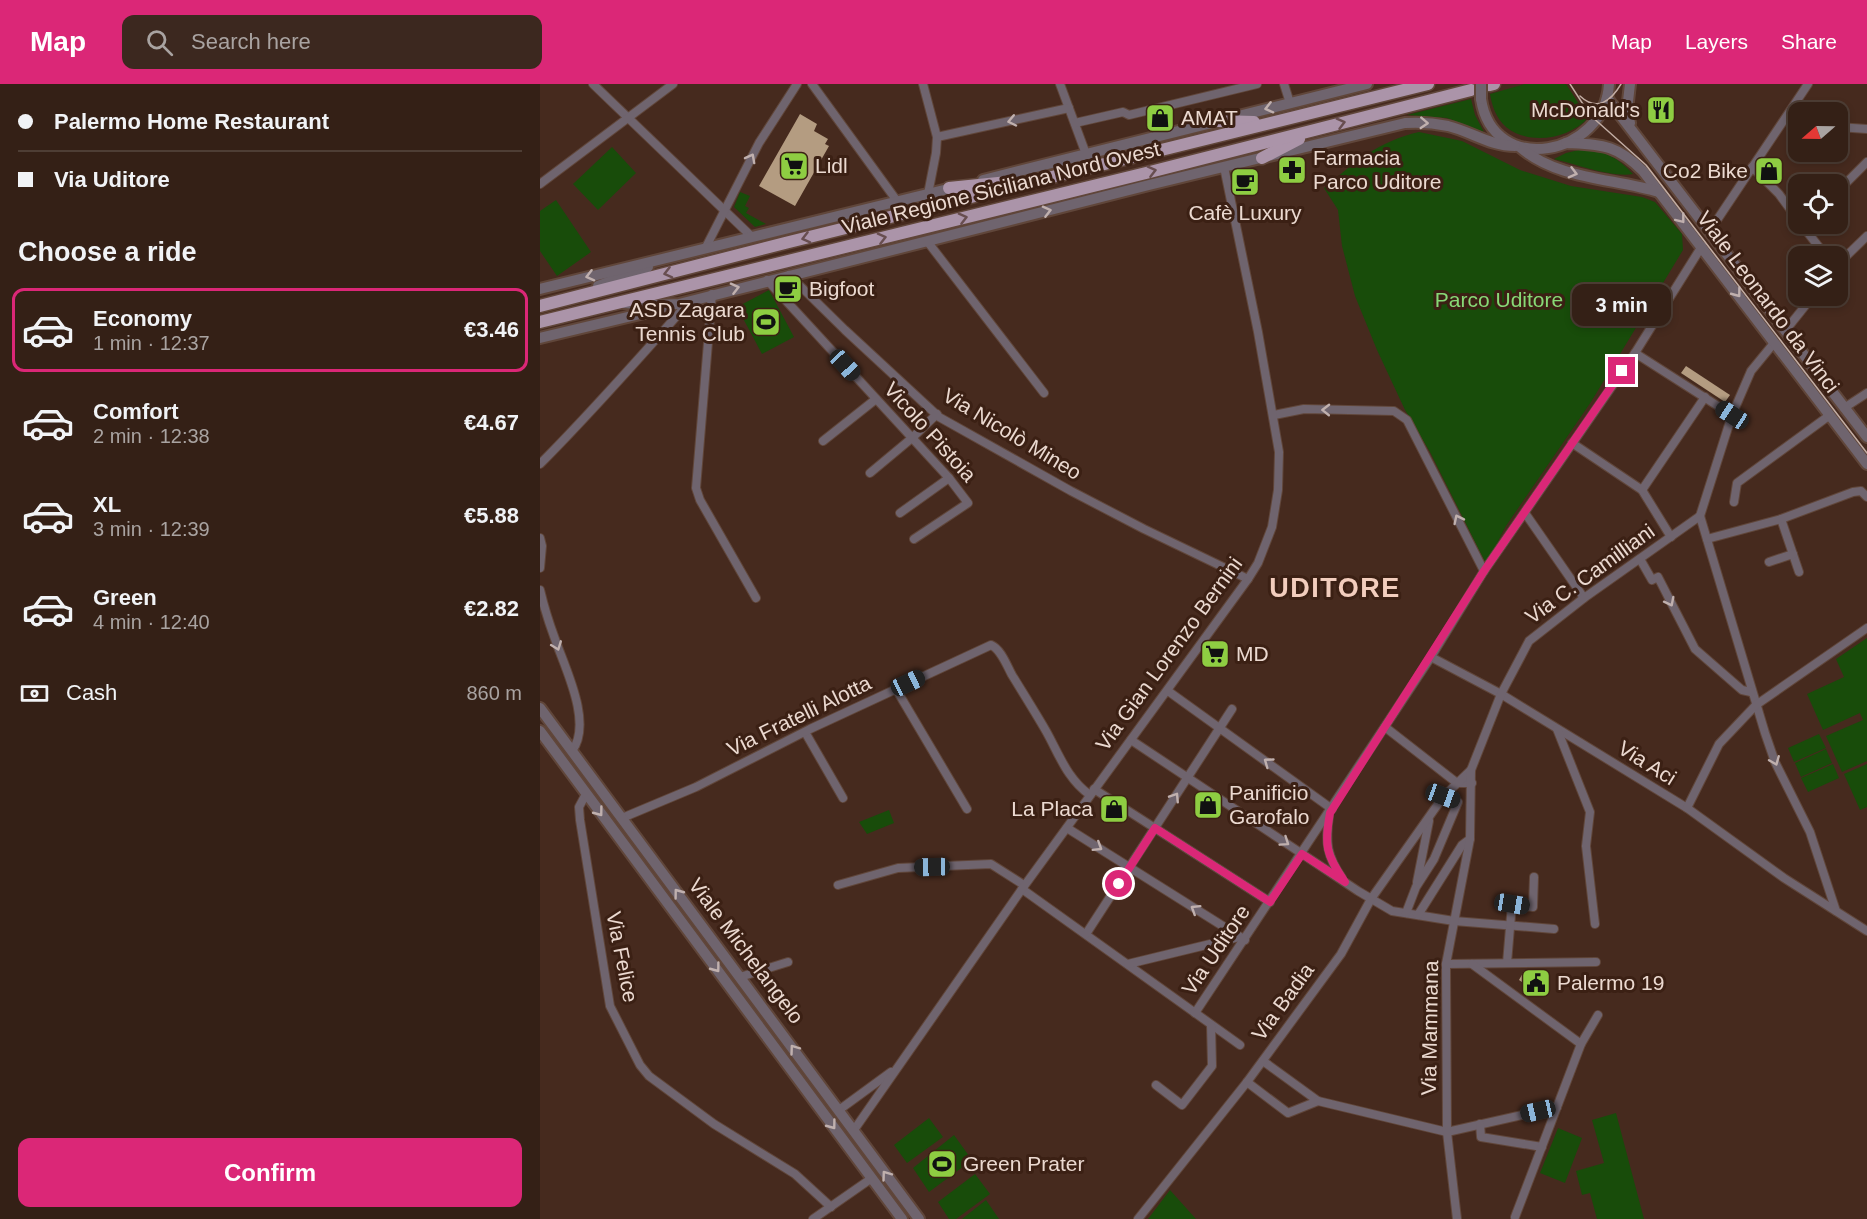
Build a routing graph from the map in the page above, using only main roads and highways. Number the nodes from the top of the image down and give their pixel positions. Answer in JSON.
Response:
{"nodes":[{"id":1,"x":1428,"y":84,"type":"edge"},
{"id":2,"x":1483,"y":88,"type":"edge"},
{"id":3,"x":1218,"y":121,"type":"road end"},
{"id":4,"x":1271,"y":123,"type":"junction"},
{"id":5,"x":1316,"y":130,"type":"junction"},
{"id":6,"x":1262,"y":158,"type":"road end"},
{"id":7,"x":1066,"y":174,"type":"junction"},
{"id":8,"x":949,"y":188,"type":"road end"},
{"id":9,"x":540,"y":306,"type":"edge"},
{"id":10,"x":540,"y":322,"type":"edge"}],
"edges":[{"from":1,"to":4,"type":"main road","name":"Viale Regione Siciliana Nord Ovest"},
{"from":5,"to":2,"type":"main road","name":"Viale Regione Siciliana Nord Ovest","one_way":true},
{"from":3,"to":4,"type":"main road"},
{"from":4,"to":7,"type":"main road","name":"Viale Regione Siciliana Nord Ovest"},
{"from":5,"to":6,"type":"main road"},
{"from":10,"to":5,"type":"main road","name":"Viale Regione Siciliana Nord Ovest","one_way":true},
{"from":7,"to":8,"type":"main road"},
{"from":7,"to":9,"type":"main road","name":"Viale Regione Siciliana Nord Ovest","one_way":true}]}
